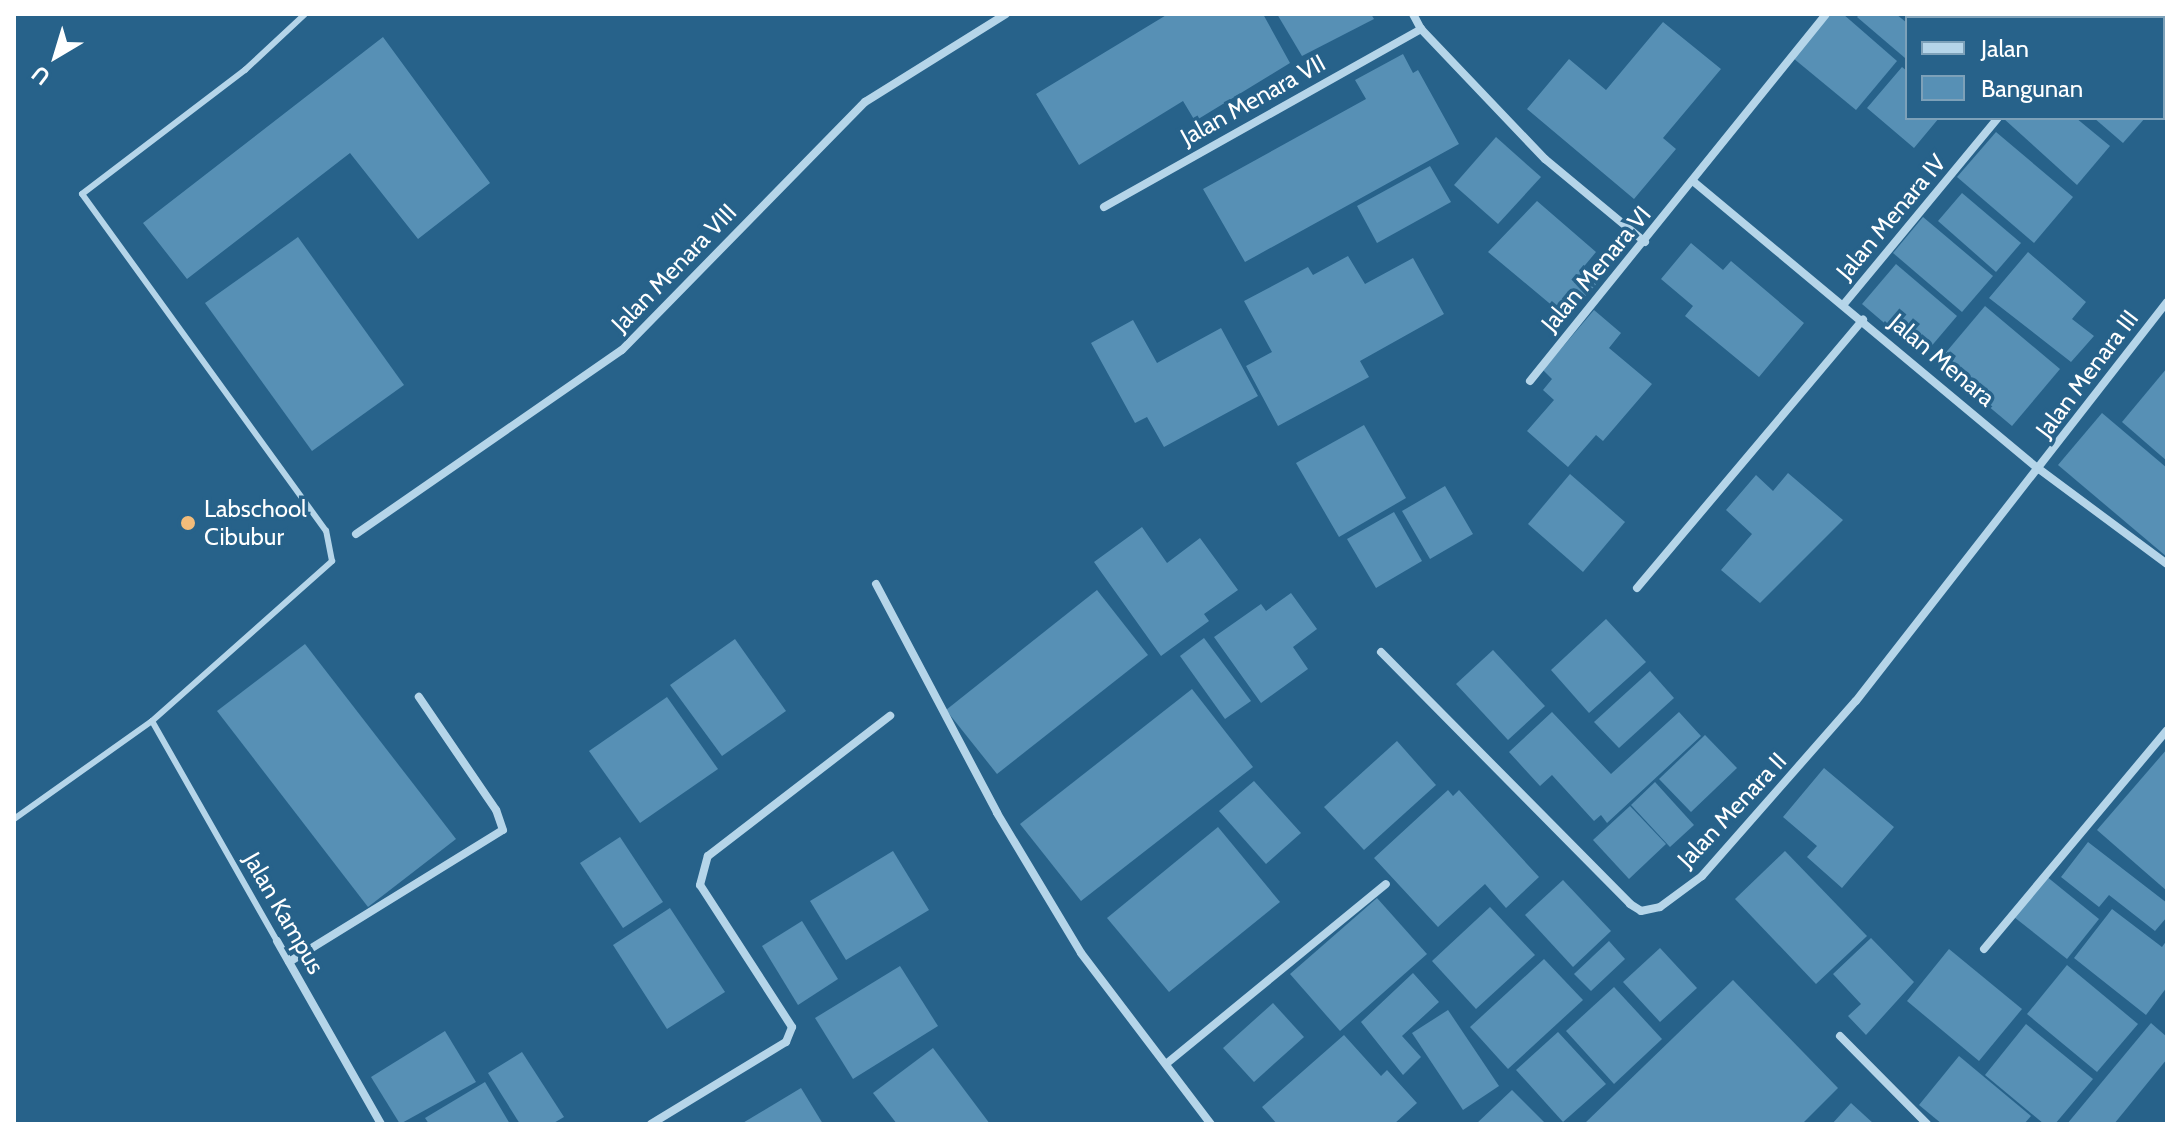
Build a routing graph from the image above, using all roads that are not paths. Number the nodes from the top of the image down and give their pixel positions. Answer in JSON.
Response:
{"nodes":[{"id":1,"x":305,"y":14,"type":"edge"},
{"id":2,"x":1006,"y":14,"type":"edge"},
{"id":3,"x":1413,"y":14,"type":"edge"},
{"id":4,"x":1826,"y":14,"type":"edge"},
{"id":5,"x":1421,"y":29,"type":"junction"},
{"id":6,"x":1996,"y":120,"type":"edge"},
{"id":7,"x":1694,"y":182,"type":"junction"},
{"id":8,"x":1104,"y":207,"type":"dead end"},
{"id":9,"x":1645,"y":242,"type":"junction"},
{"id":10,"x":2167,"y":302,"type":"edge"},
{"id":11,"x":1844,"y":304,"type":"junction"},
{"id":12,"x":1863,"y":320,"type":"junction"},
{"id":13,"x":1530,"y":381,"type":"dead end"},
{"id":14,"x":2039,"y":469,"type":"junction"},
{"id":15,"x":356,"y":534,"type":"dead end"},
{"id":16,"x":2167,"y":564,"type":"edge"},
{"id":17,"x":876,"y":584,"type":"dead end"},
{"id":18,"x":1637,"y":588,"type":"dead end"},
{"id":19,"x":1381,"y":652,"type":"dead end"},
{"id":20,"x":419,"y":697,"type":"dead end"},
{"id":21,"x":890,"y":716,"type":"dead end"},
{"id":22,"x":152,"y":721,"type":"junction"},
{"id":23,"x":2167,"y":730,"type":"edge"},
{"id":24,"x":14,"y":819,"type":"edge"},
{"id":25,"x":1386,"y":884,"type":"dead end"},
{"id":26,"x":277,"y":941,"type":"joint"},
{"id":27,"x":1984,"y":949,"type":"dead end"},
{"id":28,"x":289,"y":962,"type":"junction"},
{"id":29,"x":1840,"y":1036,"type":"dead end"},
{"id":30,"x":1166,"y":1064,"type":"junction"},
{"id":31,"x":381,"y":1124,"type":"edge"},
{"id":32,"x":651,"y":1124,"type":"edge"},
{"id":33,"x":1211,"y":1124,"type":"edge"},
{"id":34,"x":1927,"y":1124,"type":"edge"}],
"edges":[{"from":1,"to":22,"type":"lane"},
{"from":2,"to":15,"type":"street","name":"Jalan Menara VIII"},
{"from":3,"to":5,"type":"street"},
{"from":4,"to":7,"type":"street","name":"Jalan Menara VI"},
{"from":5,"to":8,"type":"street","name":"Jalan Menara VII"},
{"from":5,"to":9,"type":"street"},
{"from":6,"to":11,"type":"street","name":"Jalan Menara IV"},
{"from":7,"to":9,"type":"street","name":"Jalan Menara VI"},
{"from":7,"to":11,"type":"street","name":"Jalan Menara"},
{"from":9,"to":13,"type":"street","name":"Jalan Menara VI"},
{"from":10,"to":14,"type":"street","name":"Jalan Menara III"},
{"from":11,"to":12,"type":"street","name":"Jalan Menara"},
{"from":12,"to":14,"type":"street","name":"Jalan Menara"},
{"from":12,"to":18,"type":"street"},
{"from":14,"to":16,"type":"street","name":"Jalan Menara"},
{"from":14,"to":19,"type":"street","name":"Jalan Menara II"},
{"from":17,"to":30,"type":"street"},
{"from":20,"to":28,"type":"street"},
{"from":21,"to":32,"type":"street"},
{"from":22,"to":24,"type":"lane"},
{"from":22,"to":26,"type":"lane","name":"Jalan Kampus"},
{"from":23,"to":27,"type":"street"},
{"from":25,"to":30,"type":"street"},
{"from":26,"to":28,"type":"street","name":"Jalan Kampus"},
{"from":28,"to":31,"type":"street","name":"Jalan Kampus"},
{"from":29,"to":34,"type":"street"},
{"from":30,"to":33,"type":"street"}]}
